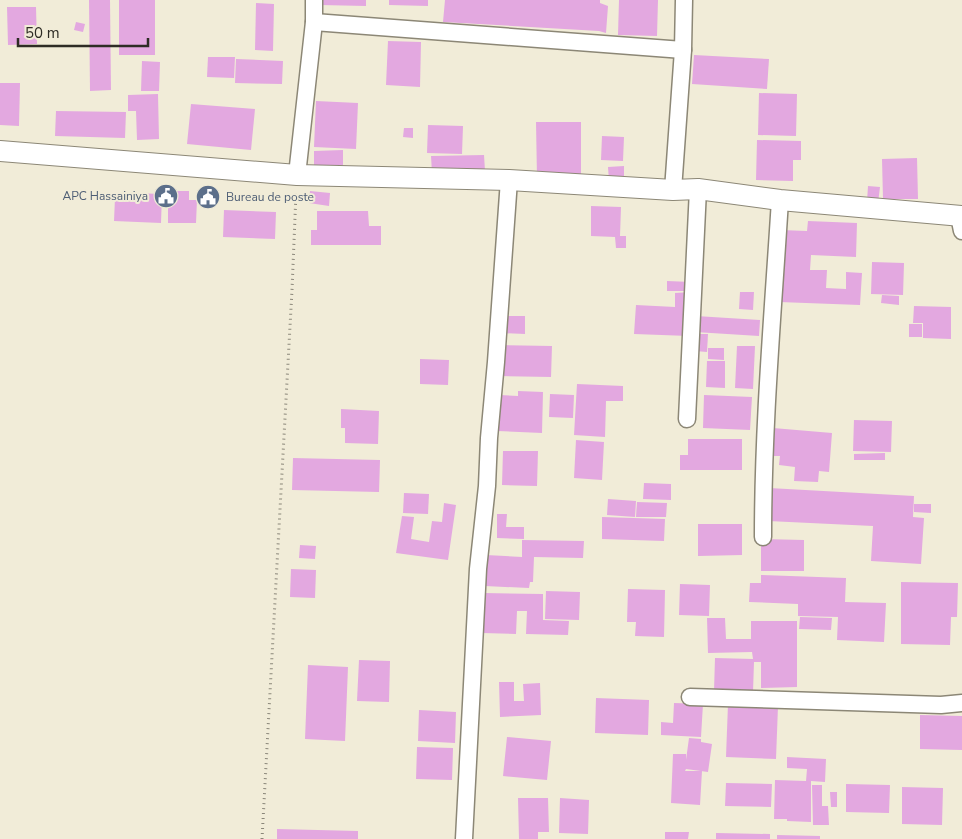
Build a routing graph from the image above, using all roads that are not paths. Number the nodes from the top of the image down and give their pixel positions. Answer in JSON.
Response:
{"nodes":[{"id":1,"x":314,"y":0,"type":"edge"},
{"id":2,"x":684,"y":0,"type":"edge"},
{"id":3,"x":314,"y":22,"type":"junction"},
{"id":4,"x":683,"y":50,"type":"junction"},
{"id":5,"x":0,"y":151,"type":"edge"},
{"id":6,"x":297,"y":175,"type":"junction"},
{"id":7,"x":509,"y":180,"type":"junction"},
{"id":8,"x":698,"y":189,"type":"junction"},
{"id":9,"x":673,"y":190,"type":"junction"},
{"id":10,"x":780,"y":200,"type":"junction"},
{"id":11,"x":961,"y":221,"type":"edge"},
{"id":12,"x":687,"y":419,"type":"dead end"},
{"id":13,"x":763,"y":537,"type":"dead end"},
{"id":14,"x":690,"y":697,"type":"dead end"},
{"id":15,"x":962,"y":703,"type":"edge"},
{"id":16,"x":464,"y":839,"type":"edge"}],
"edges":[{"from":1,"to":3,"type":"street"},
{"from":2,"to":4,"type":"street"},
{"from":3,"to":4,"type":"street"},
{"from":3,"to":6,"type":"street"},
{"from":4,"to":9,"type":"street"},
{"from":5,"to":6,"type":"street"},
{"from":6,"to":7,"type":"street"},
{"from":7,"to":9,"type":"street"},
{"from":7,"to":16,"type":"street"},
{"from":8,"to":9,"type":"street"},
{"from":8,"to":10,"type":"street"},
{"from":8,"to":12,"type":"street"},
{"from":10,"to":11,"type":"street"},
{"from":10,"to":13,"type":"street"},
{"from":14,"to":15,"type":"street"}]}
